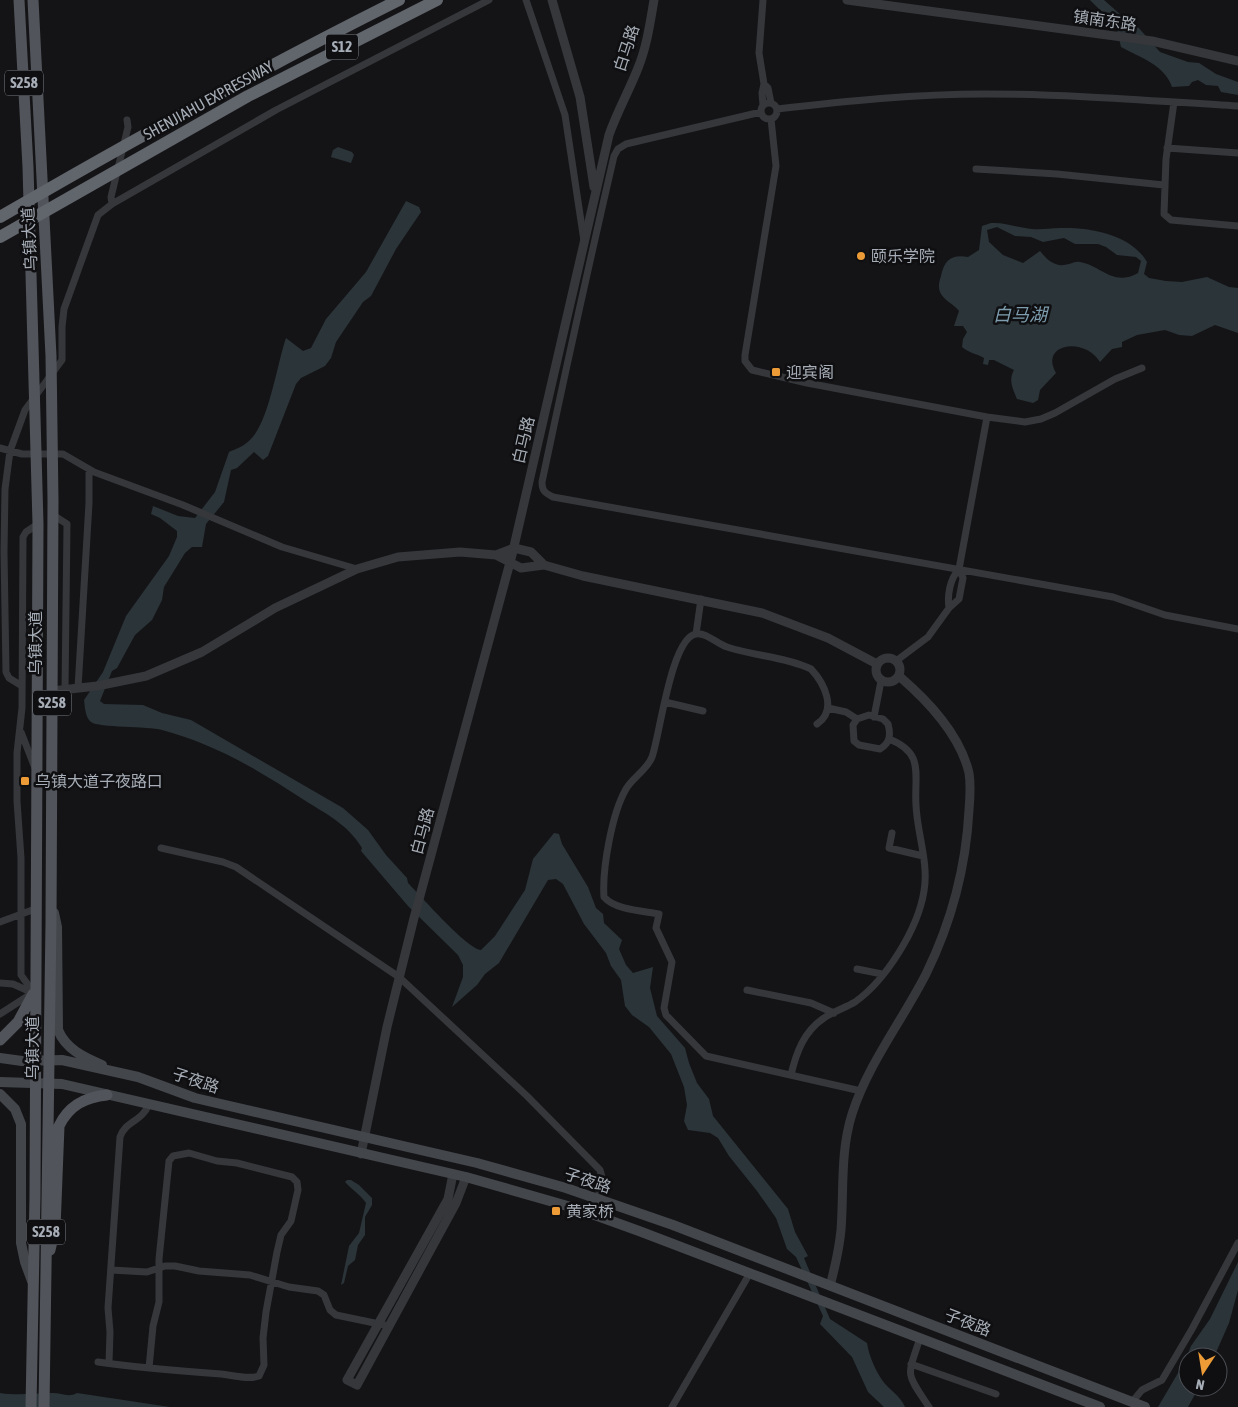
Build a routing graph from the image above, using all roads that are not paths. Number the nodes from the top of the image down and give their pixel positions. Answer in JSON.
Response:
{"nodes":[{"id":1,"x":19,"y":0,"type":"edge"},
{"id":2,"x":34,"y":0,"type":"edge"},
{"id":3,"x":398,"y":0,"type":"edge"},
{"id":4,"x":437,"y":0,"type":"edge"},
{"id":5,"x":489,"y":0,"type":"edge"},
{"id":6,"x":526,"y":0,"type":"edge"},
{"id":7,"x":552,"y":0,"type":"edge"},
{"id":8,"x":654,"y":0,"type":"edge"},
{"id":9,"x":762,"y":0,"type":"edge"},
{"id":10,"x":847,"y":0,"type":"edge"},
{"id":11,"x":1238,"y":61,"type":"edge"},
{"id":12,"x":1174,"y":102,"type":"junction"},
{"id":13,"x":767,"y":104,"type":"junction"},
{"id":14,"x":1238,"y":106,"type":"edge"},
{"id":15,"x":777,"y":109,"type":"junction"},
{"id":16,"x":761,"y":112,"type":"junction"},
{"id":17,"x":127,"y":120,"type":"dead end"},
{"id":18,"x":771,"y":120,"type":"junction"},
{"id":19,"x":1167,"y":148,"type":"junction"},
{"id":20,"x":1238,"y":153,"type":"edge"},
{"id":21,"x":976,"y":170,"type":"dead end"},
{"id":22,"x":1164,"y":185,"type":"junction"},
{"id":23,"x":595,"y":194,"type":"junction"},
{"id":24,"x":112,"y":204,"type":"junction"},
{"id":25,"x":0,"y":218,"type":"edge"},
{"id":26,"x":1238,"y":226,"type":"edge"},
{"id":27,"x":0,"y":237,"type":"edge"},
{"id":28,"x":584,"y":242,"type":"junction"},
{"id":29,"x":1142,"y":368,"type":"dead end"},
{"id":30,"x":987,"y":417,"type":"junction"},
{"id":31,"x":0,"y":450,"type":"edge"},
{"id":32,"x":10,"y":450,"type":"junction"},
{"id":33,"x":88,"y":469,"type":"junction"},
{"id":34,"x":53,"y":515,"type":"junction"},
{"id":35,"x":38,"y":524,"type":"junction"},
{"id":36,"x":514,"y":548,"type":"junction"},
{"id":37,"x":496,"y":555,"type":"junction"},
{"id":38,"x":510,"y":564,"type":"junction"},
{"id":39,"x":544,"y":565,"type":"junction"},
{"id":40,"x":357,"y":569,"type":"junction"},
{"id":41,"x":959,"y":569,"type":"junction"},
{"id":42,"x":950,"y":588,"type":"junction"},
{"id":43,"x":961,"y":590,"type":"junction"},
{"id":44,"x":702,"y":599,"type":"junction"},
{"id":45,"x":949,"y":608,"type":"junction"},
{"id":46,"x":1238,"y":629,"type":"edge"},
{"id":47,"x":696,"y":634,"type":"junction"},
{"id":48,"x":896,"y":661,"type":"junction"},
{"id":49,"x":878,"y":664,"type":"junction"},
{"id":50,"x":899,"y":676,"type":"junction"},
{"id":51,"x":881,"y":681,"type":"junction"},
{"id":52,"x":22,"y":686,"type":"junction"},
{"id":53,"x":80,"y":688,"type":"junction"},
{"id":54,"x":66,"y":689,"type":"junction"},
{"id":55,"x":52,"y":691,"type":"junction"},
{"id":56,"x":664,"y":702,"type":"junction"},
{"id":57,"x":828,"y":708,"type":"junction"},
{"id":58,"x":703,"y":711,"type":"dead end"},
{"id":59,"x":874,"y":717,"type":"junction"},
{"id":60,"x":858,"y":719,"type":"junction"},
{"id":61,"x":817,"y":724,"type":"dead end"},
{"id":62,"x":20,"y":731,"type":"junction"},
{"id":63,"x":889,"y":739,"type":"junction"},
{"id":64,"x":36,"y":772,"type":"junction"},
{"id":65,"x":892,"y":833,"type":"dead end"},
{"id":66,"x":161,"y":848,"type":"dead end"},
{"id":67,"x":923,"y":856,"type":"junction"},
{"id":68,"x":35,"y":871,"type":"junction"},
{"id":69,"x":51,"y":871,"type":"junction"},
{"id":70,"x":51,"y":905,"type":"junction"},
{"id":71,"x":35,"y":909,"type":"junction"},
{"id":72,"x":21,"y":914,"type":"junction"},
{"id":73,"x":0,"y":922,"type":"edge"},
{"id":74,"x":857,"y":969,"type":"dead end"},
{"id":75,"x":882,"y":974,"type":"junction"},
{"id":76,"x":399,"y":977,"type":"junction"},
{"id":77,"x":0,"y":983,"type":"edge"},
{"id":78,"x":747,"y":990,"type":"dead end"},
{"id":79,"x":34,"y":993,"type":"junction"},
{"id":80,"x":834,"y":1013,"type":"junction"},
{"id":81,"x":0,"y":1014,"type":"edge"},
{"id":82,"x":0,"y":1040,"type":"edge"},
{"id":83,"x":0,"y":1058,"type":"edge"},
{"id":84,"x":48,"y":1060,"type":"junction"},
{"id":85,"x":34,"y":1061,"type":"junction"},
{"id":86,"x":118,"y":1073,"type":"junction"},
{"id":87,"x":791,"y":1075,"type":"junction"},
{"id":88,"x":0,"y":1082,"type":"edge"},
{"id":89,"x":34,"y":1082,"type":"junction"},
{"id":90,"x":48,"y":1083,"type":"junction"},
{"id":91,"x":861,"y":1090,"type":"junction"},
{"id":92,"x":0,"y":1094,"type":"edge"},
{"id":93,"x":107,"y":1095,"type":"junction"},
{"id":94,"x":149,"y":1104,"type":"junction"},
{"id":95,"x":364,"y":1138,"type":"junction"},
{"id":96,"x":361,"y":1154,"type":"junction"},
{"id":97,"x":453,"y":1174,"type":"junction"},
{"id":98,"x":466,"y":1177,"type":"junction"},
{"id":99,"x":598,"y":1198,"type":"junction"},
{"id":100,"x":1238,"y":1243,"type":"edge"},
{"id":101,"x":734,"y":1249,"type":"junction"},
{"id":102,"x":45,"y":1263,"type":"junction"},
{"id":103,"x":728,"y":1265,"type":"junction"},
{"id":104,"x":159,"y":1268,"type":"junction"},
{"id":105,"x":111,"y":1270,"type":"junction"},
{"id":106,"x":750,"y":1273,"type":"junction"},
{"id":107,"x":32,"y":1281,"type":"junction"},
{"id":108,"x":271,"y":1281,"type":"junction"},
{"id":109,"x":830,"y":1286,"type":"junction"},
{"id":110,"x":378,"y":1324,"type":"junction"},
{"id":111,"x":389,"y":1326,"type":"junction"},
{"id":112,"x":920,"y":1338,"type":"junction"},
{"id":113,"x":98,"y":1362,"type":"dead end"},
{"id":114,"x":109,"y":1364,"type":"junction"},
{"id":115,"x":911,"y":1364,"type":"junction"},
{"id":116,"x":149,"y":1368,"type":"junction"},
{"id":117,"x":996,"y":1394,"type":"dead end"},
{"id":118,"x":1132,"y":1402,"type":"junction"},
{"id":119,"x":31,"y":1407,"type":"edge"},
{"id":120,"x":44,"y":1407,"type":"edge"},
{"id":121,"x":672,"y":1407,"type":"edge"},
{"id":122,"x":929,"y":1407,"type":"edge"},
{"id":123,"x":1100,"y":1407,"type":"edge"},
{"id":124,"x":1145,"y":1407,"type":"edge"}],
"edges":[{"from":1,"to":35,"type":"main road","name":"乌镇大道","number":"S258"},
{"from":2,"to":34,"type":"main road","name":"乌镇大道","number":"S258"},
{"from":3,"to":25,"type":"highway","name":"SHENJIAHU EXPRESSWAY","number":"S12"},
{"from":4,"to":27,"type":"highway","name":"SHENJIAHU EXPRESSWAY","number":"S12"},
{"from":5,"to":24,"type":"street"},
{"from":6,"to":28,"type":"street"},
{"from":7,"to":23,"type":"street"},
{"from":8,"to":23,"type":"street","name":"白马路"},
{"from":9,"to":13,"type":"street"},
{"from":10,"to":11,"type":"street","name":"镇南东路"},
{"from":12,"to":14,"type":"street"},
{"from":12,"to":15,"type":"street"},
{"from":12,"to":19,"type":"street"},
{"from":13,"to":15,"type":"street"},
{"from":13,"to":16,"type":"street"},
{"from":15,"to":18,"type":"street"},
{"from":16,"to":18,"type":"street"},
{"from":16,"to":41,"type":"street"},
{"from":17,"to":24,"type":"street"},
{"from":18,"to":30,"type":"street"},
{"from":19,"to":20,"type":"street"},
{"from":19,"to":22,"type":"street"},
{"from":21,"to":22,"type":"street"},
{"from":22,"to":26,"type":"street"},
{"from":23,"to":28,"type":"street","name":"白马路"},
{"from":24,"to":32,"type":"street"},
{"from":28,"to":36,"type":"street","name":"白马路"},
{"from":29,"to":30,"type":"street"},
{"from":30,"to":41,"type":"street"},
{"from":31,"to":32,"type":"street"},
{"from":32,"to":33,"type":"street"},
{"from":32,"to":52,"type":"street"},
{"from":33,"to":40,"type":"street"},
{"from":33,"to":53,"type":"street"},
{"from":34,"to":54,"type":"street"},
{"from":34,"to":55,"type":"main road","name":"乌镇大道","number":"S258"},
{"from":35,"to":52,"type":"street"},
{"from":35,"to":64,"type":"main road","name":"乌镇大道","number":"S258"},
{"from":36,"to":37,"type":"street"},
{"from":36,"to":38,"type":"street","name":"白马路"},
{"from":36,"to":39,"type":"street"},
{"from":37,"to":38,"type":"street"},
{"from":37,"to":40,"type":"street"},
{"from":38,"to":39,"type":"street"},
{"from":38,"to":76,"type":"street","name":"白马路"},
{"from":39,"to":44,"type":"street"},
{"from":40,"to":53,"type":"street"},
{"from":41,"to":42,"type":"street"},
{"from":41,"to":43,"type":"street"},
{"from":41,"to":46,"type":"street"},
{"from":42,"to":43,"type":"street"},
{"from":42,"to":45,"type":"street"},
{"from":43,"to":45,"type":"street"},
{"from":44,"to":47,"type":"street"},
{"from":44,"to":49,"type":"street"},
{"from":45,"to":48,"type":"street"},
{"from":47,"to":56,"type":"street"},
{"from":47,"to":57,"type":"street"},
{"from":48,"to":49,"type":"street"},
{"from":48,"to":50,"type":"street"},
{"from":49,"to":51,"type":"street"},
{"from":50,"to":51,"type":"street"},
{"from":50,"to":91,"type":"street"},
{"from":51,"to":59,"type":"street"},
{"from":52,"to":62,"type":"street"},
{"from":53,"to":54,"type":"street"},
{"from":54,"to":55,"type":"street"},
{"from":55,"to":69,"type":"main road","name":"乌镇大道","number":"S258"},
{"from":56,"to":58,"type":"street"},
{"from":56,"to":87,"type":"street"},
{"from":57,"to":60,"type":"street"},
{"from":57,"to":61,"type":"street"},
{"from":59,"to":60,"type":"street"},
{"from":59,"to":63,"type":"street"},
{"from":60,"to":63,"type":"street"},
{"from":62,"to":64,"type":"street"},
{"from":62,"to":72,"type":"street"},
{"from":63,"to":67,"type":"street"},
{"from":64,"to":68,"type":"main road","name":"乌镇大道","number":"S258"},
{"from":65,"to":67,"type":"street"},
{"from":66,"to":76,"type":"street"},
{"from":67,"to":75,"type":"street"},
{"from":68,"to":69,"type":"main road"},
{"from":68,"to":71,"type":"main road","name":"乌镇大道","number":"S258"},
{"from":69,"to":70,"type":"main road","name":"乌镇大道","number":"S258"},
{"from":70,"to":84,"type":"main road","name":"乌镇大道","number":"S258"},
{"from":70,"to":86,"type":"main road"},
{"from":71,"to":72,"type":"street"},
{"from":71,"to":79,"type":"main road","name":"乌镇大道","number":"S258"},
{"from":72,"to":73,"type":"street"},
{"from":72,"to":79,"type":"street"},
{"from":74,"to":75,"type":"street"},
{"from":75,"to":80,"type":"street"},
{"from":76,"to":95,"type":"street","name":"白马路"},
{"from":76,"to":99,"type":"street"},
{"from":77,"to":79,"type":"street"},
{"from":78,"to":80,"type":"street"},
{"from":79,"to":81,"type":"street"},
{"from":79,"to":82,"type":"main road"},
{"from":79,"to":85,"type":"main road","name":"乌镇大道","number":"S258"},
{"from":80,"to":87,"type":"street"},
{"from":83,"to":85,"type":"main road","name":"子夜路"},
{"from":84,"to":85,"type":"main road","name":"子夜路"},
{"from":84,"to":86,"type":"main road","name":"子夜路"},
{"from":84,"to":90,"type":"main road","name":"乌镇大道","number":"S258"},
{"from":85,"to":89,"type":"main road","name":"乌镇大道","number":"S258"},
{"from":86,"to":95,"type":"main road","name":"子夜路"},
{"from":87,"to":91,"type":"street"},
{"from":88,"to":89,"type":"main road","name":"子夜路"},
{"from":89,"to":90,"type":"main road","name":"子夜路"},
{"from":89,"to":107,"type":"main road","name":"乌镇大道","number":"S258"},
{"from":90,"to":93,"type":"main road","name":"子夜路"},
{"from":90,"to":102,"type":"main road","name":"乌镇大道","number":"S258"},
{"from":91,"to":109,"type":"street"},
{"from":92,"to":107,"type":"main road"},
{"from":93,"to":94,"type":"main road","name":"子夜路"},
{"from":93,"to":102,"type":"main road"},
{"from":94,"to":96,"type":"main road","name":"子夜路"},
{"from":94,"to":105,"type":"street"},
{"from":95,"to":96,"type":"street","name":"白马路"},
{"from":95,"to":99,"type":"main road","name":"子夜路"},
{"from":96,"to":97,"type":"main road","name":"子夜路"},
{"from":97,"to":98,"type":"main road","name":"子夜路"},
{"from":97,"to":110,"type":"street"},
{"from":98,"to":103,"type":"main road","name":"子夜路"},
{"from":98,"to":111,"type":"street"},
{"from":99,"to":101,"type":"main road","name":"子夜路"},
{"from":100,"to":118,"type":"street"},
{"from":101,"to":103,"type":"main road"},
{"from":101,"to":109,"type":"main road","name":"子夜路"},
{"from":102,"to":120,"type":"main road","name":"乌镇大道","number":"S258"},
{"from":103,"to":106,"type":"main road","name":"子夜路"},
{"from":104,"to":105,"type":"street"},
{"from":104,"to":108,"type":"street"},
{"from":104,"to":108,"type":"street"},
{"from":104,"to":116,"type":"street"},
{"from":105,"to":114,"type":"street"},
{"from":106,"to":112,"type":"main road","name":"子夜路"},
{"from":106,"to":121,"type":"street"},
{"from":107,"to":119,"type":"main road","name":"乌镇大道","number":"S258"},
{"from":108,"to":110,"type":"street"},
{"from":108,"to":116,"type":"street"},
{"from":109,"to":118,"type":"main road","name":"子夜路"},
{"from":110,"to":111,"type":"street"},
{"from":110,"to":111,"type":"street"},
{"from":112,"to":115,"type":"street"},
{"from":112,"to":123,"type":"main road","name":"子夜路"},
{"from":113,"to":114,"type":"street"},
{"from":114,"to":116,"type":"street"},
{"from":115,"to":117,"type":"street"},
{"from":115,"to":122,"type":"street"},
{"from":118,"to":124,"type":"main road","name":"子夜路"}]}
